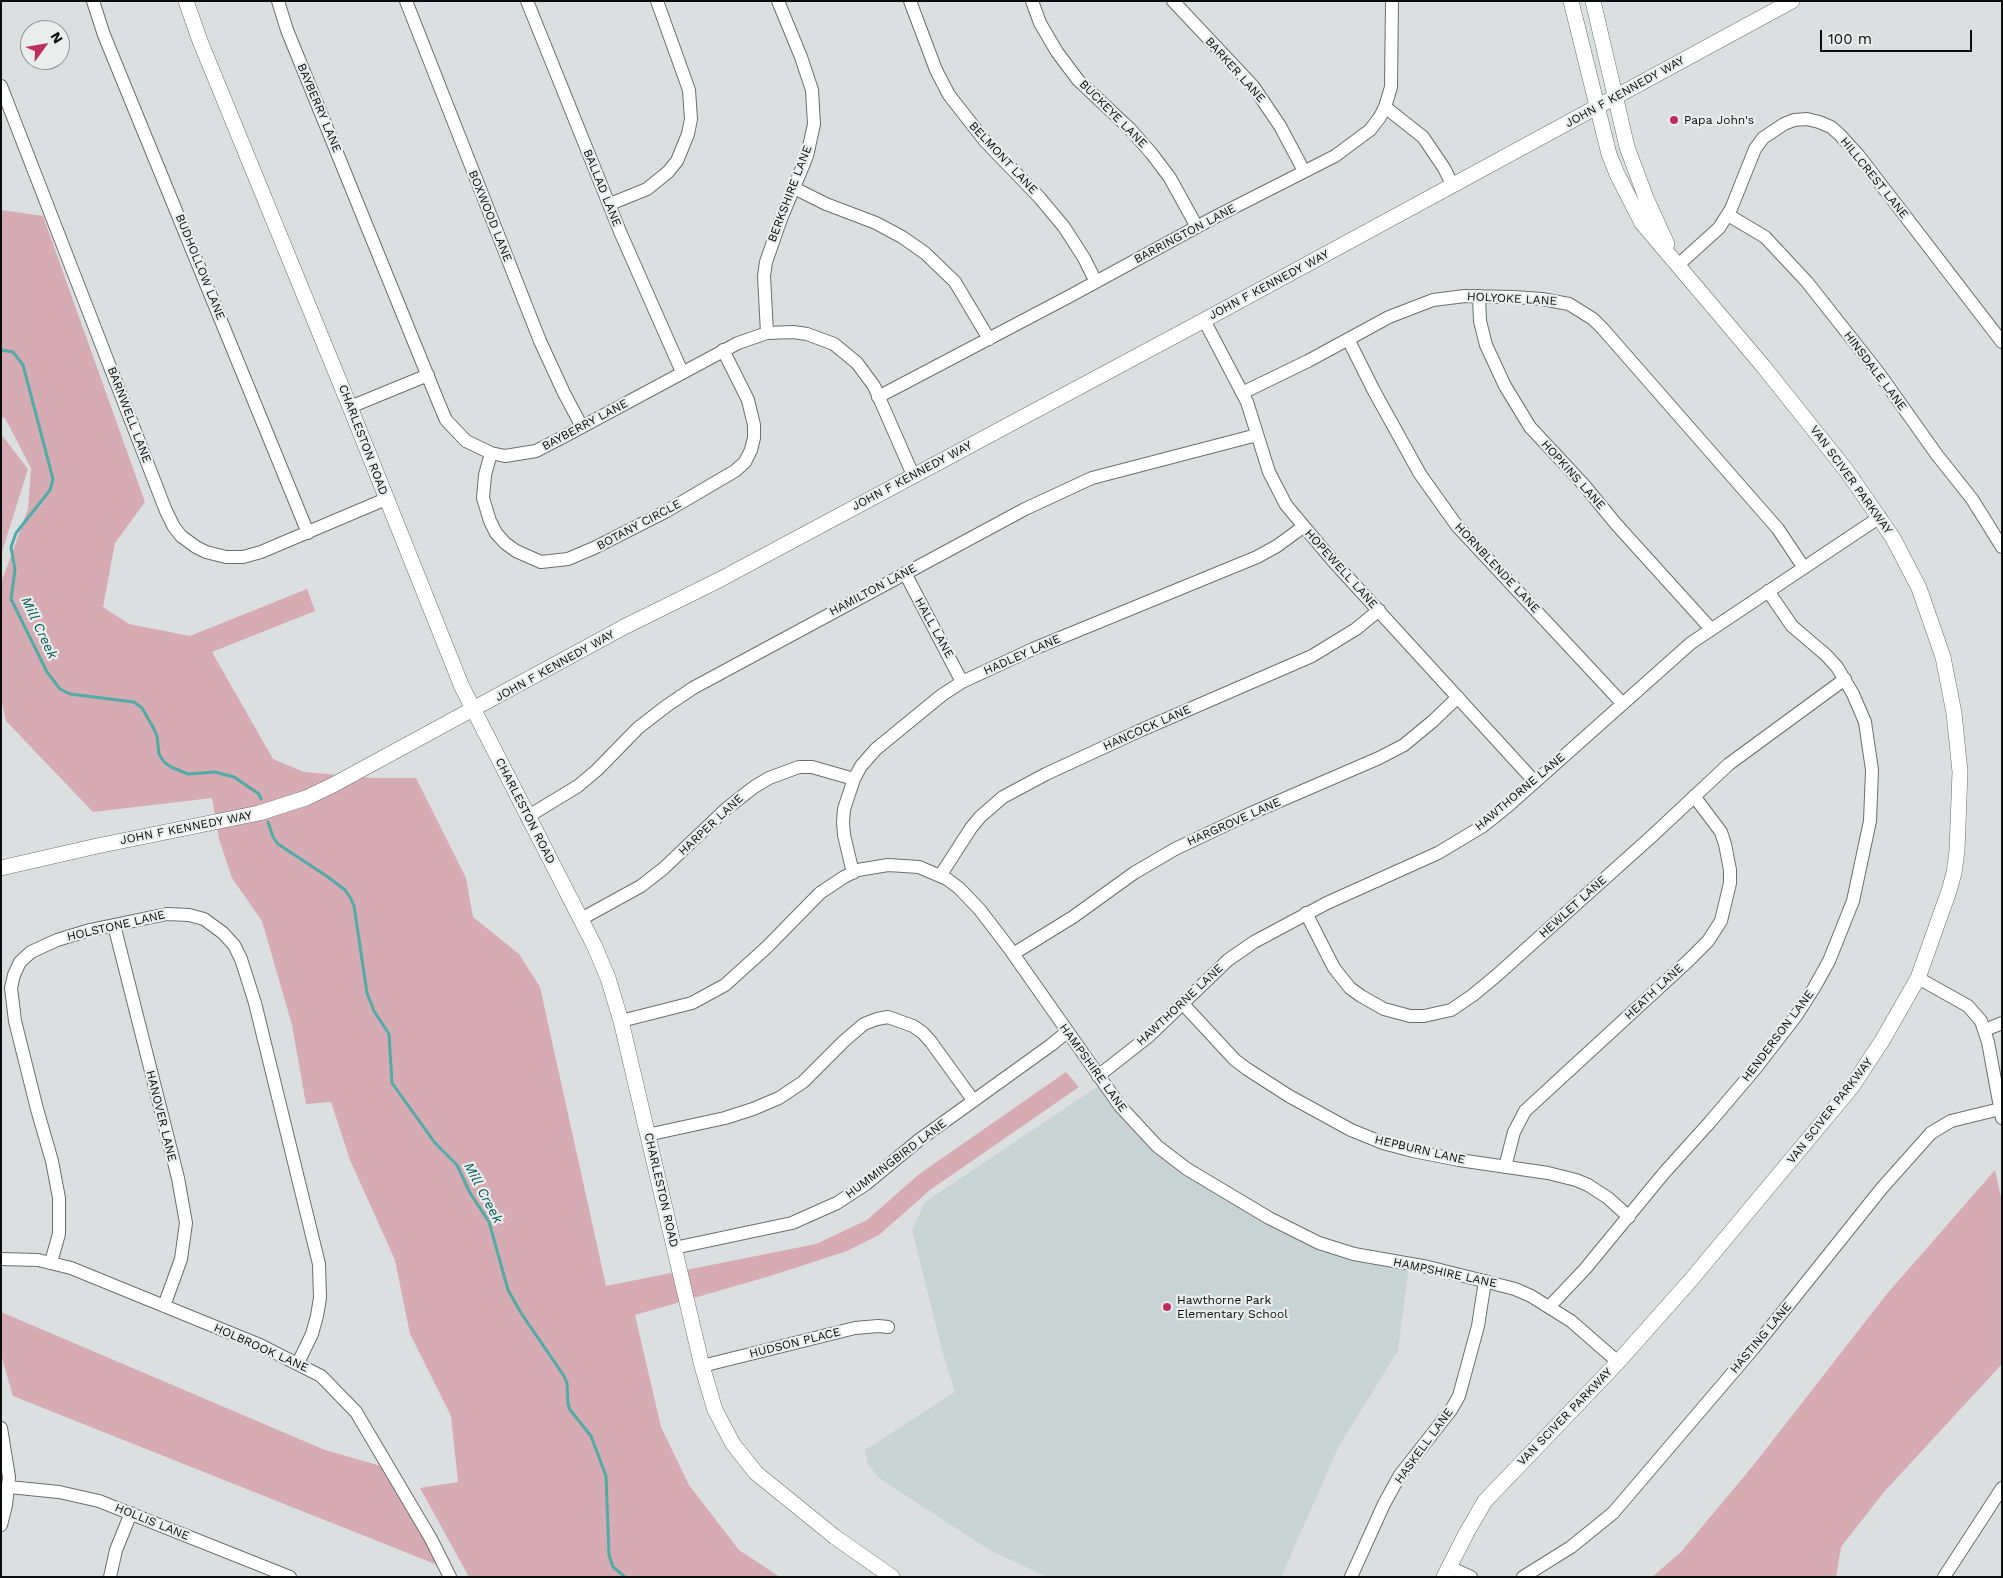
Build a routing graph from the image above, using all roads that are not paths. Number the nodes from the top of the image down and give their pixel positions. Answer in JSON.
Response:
{"nodes":[{"id":1,"x":93,"y":1,"type":"edge"},
{"id":2,"x":186,"y":1,"type":"edge"},
{"id":3,"x":278,"y":1,"type":"edge"},
{"id":4,"x":406,"y":1,"type":"edge"},
{"id":5,"x":527,"y":1,"type":"edge"},
{"id":6,"x":657,"y":1,"type":"edge"},
{"id":7,"x":778,"y":1,"type":"edge"},
{"id":8,"x":910,"y":1,"type":"edge"},
{"id":9,"x":1032,"y":1,"type":"edge"},
{"id":10,"x":1173,"y":1,"type":"edge"},
{"id":11,"x":1392,"y":1,"type":"edge"},
{"id":12,"x":1571,"y":1,"type":"edge"},
{"id":13,"x":1592,"y":1,"type":"edge"},
{"id":14,"x":1792,"y":1,"type":"edge"},
{"id":15,"x":1,"y":86,"type":"edge"},
{"id":16,"x":1615,"y":96,"type":"junction"},
{"id":17,"x":1385,"y":107,"type":"junction"},
{"id":18,"x":1597,"y":107,"type":"junction"},
{"id":19,"x":1304,"y":172,"type":"junction"},
{"id":20,"x":1452,"y":184,"type":"junction"},
{"id":21,"x":794,"y":188,"type":"junction"},
{"id":22,"x":610,"y":204,"type":"junction"},
{"id":23,"x":1728,"y":214,"type":"junction"},
{"id":24,"x":1197,"y":227,"type":"junction"},
{"id":25,"x":1678,"y":265,"type":"junction"},
{"id":26,"x":1096,"y":282,"type":"junction"},
{"id":27,"x":1479,"y":296,"type":"junction"},
{"id":28,"x":1204,"y":320,"type":"junction"},
{"id":29,"x":767,"y":333,"type":"junction"},
{"id":30,"x":989,"y":339,"type":"junction"},
{"id":31,"x":1348,"y":339,"type":"junction"},
{"id":32,"x":2002,"y":342,"type":"edge"},
{"id":33,"x":723,"y":350,"type":"junction"},
{"id":34,"x":682,"y":372,"type":"junction"},
{"id":35,"x":428,"y":376,"type":"junction"},
{"id":36,"x":1242,"y":394,"type":"junction"},
{"id":37,"x":878,"y":397,"type":"junction"},
{"id":38,"x":350,"y":407,"type":"junction"},
{"id":39,"x":582,"y":427,"type":"junction"},
{"id":40,"x":1257,"y":435,"type":"junction"},
{"id":41,"x":490,"y":453,"type":"junction"},
{"id":42,"x":914,"y":475,"type":"junction"},
{"id":43,"x":386,"y":499,"type":"junction"},
{"id":44,"x":1880,"y":517,"type":"junction"},
{"id":45,"x":1303,"y":527,"type":"junction"},
{"id":46,"x":308,"y":532,"type":"junction"},
{"id":47,"x":2002,"y":548,"type":"edge"},
{"id":48,"x":1804,"y":568,"type":"junction"},
{"id":49,"x":905,"y":573,"type":"junction"},
{"id":50,"x":1768,"y":591,"type":"junction"},
{"id":51,"x":1379,"y":610,"type":"junction"},
{"id":52,"x":1711,"y":629,"type":"junction"},
{"id":53,"x":1845,"y":679,"type":"junction"},
{"id":54,"x":962,"y":682,"type":"junction"},
{"id":55,"x":1458,"y":697,"type":"junction"},
{"id":56,"x":1622,"y":703,"type":"junction"},
{"id":57,"x":473,"y":710,"type":"junction"},
{"id":58,"x":854,"y":779,"type":"junction"},
{"id":59,"x":1534,"y":782,"type":"junction"},
{"id":60,"x":1694,"y":796,"type":"junction"},
{"id":61,"x":527,"y":817,"type":"junction"},
{"id":62,"x":1,"y":868,"type":"edge"},
{"id":63,"x":853,"y":873,"type":"junction"},
{"id":64,"x":940,"y":876,"type":"junction"},
{"id":65,"x":1306,"y":913,"type":"junction"},
{"id":66,"x":581,"y":919,"type":"junction"},
{"id":67,"x":114,"y":925,"type":"junction"},
{"id":68,"x":1013,"y":954,"type":"junction"},
{"id":69,"x":1918,"y":978,"type":"junction"},
{"id":70,"x":1182,"y":1004,"type":"junction"},
{"id":71,"x":621,"y":1021,"type":"junction"},
{"id":72,"x":2002,"y":1023,"type":"edge"},
{"id":73,"x":1984,"y":1030,"type":"junction"},
{"id":74,"x":1067,"y":1032,"type":"junction"},
{"id":75,"x":1098,"y":1076,"type":"junction"},
{"id":76,"x":973,"y":1100,"type":"junction"},
{"id":77,"x":2001,"y":1114,"type":"edge"},
{"id":78,"x":647,"y":1135,"type":"junction"},
{"id":79,"x":1506,"y":1167,"type":"junction"},
{"id":80,"x":1628,"y":1217,"type":"junction"},
{"id":81,"x":674,"y":1248,"type":"junction"},
{"id":82,"x":1,"y":1259,"type":"edge"},
{"id":83,"x":51,"y":1262,"type":"junction"},
{"id":84,"x":1485,"y":1281,"type":"junction"},
{"id":85,"x":164,"y":1306,"type":"junction"},
{"id":86,"x":1550,"y":1306,"type":"junction"},
{"id":87,"x":888,"y":1327,"type":"dead end"},
{"id":88,"x":298,"y":1362,"type":"junction"},
{"id":89,"x":1618,"y":1362,"type":"junction"},
{"id":90,"x":702,"y":1366,"type":"junction"},
{"id":91,"x":1,"y":1428,"type":"edge"},
{"id":92,"x":9,"y":1487,"type":"junction"},
{"id":93,"x":2002,"y":1488,"type":"edge"},
{"id":94,"x":131,"y":1514,"type":"junction"},
{"id":95,"x":1,"y":1525,"type":"edge"},
{"id":96,"x":1446,"y":1572,"type":"edge"},
{"id":97,"x":110,"y":1577,"type":"edge"},
{"id":98,"x":290,"y":1577,"type":"edge"},
{"id":99,"x":450,"y":1577,"type":"edge"},
{"id":100,"x":892,"y":1577,"type":"edge"},
{"id":101,"x":1351,"y":1577,"type":"edge"},
{"id":102,"x":1471,"y":1577,"type":"edge"},
{"id":103,"x":1523,"y":1577,"type":"edge"},
{"id":104,"x":1944,"y":1577,"type":"edge"}],
"edges":[{"from":1,"to":46,"type":"street","name":"BUDHOLLOW LANE"},
{"from":2,"to":38,"type":"street","name":"CHARLESTON ROAD"},
{"from":3,"to":35,"type":"street","name":"BAYBERRY LANE"},
{"from":4,"to":39,"type":"street","name":"BOXWOOD LANE"},
{"from":5,"to":22,"type":"street","name":"BALLAD LANE"},
{"from":6,"to":22,"type":"street"},
{"from":7,"to":21,"type":"street","name":"BERKSHIRE LANE"},
{"from":8,"to":26,"type":"street","name":"BELMONT LANE"},
{"from":9,"to":24,"type":"street","name":"BUCKEYE LANE"},
{"from":10,"to":19,"type":"street","name":"BARKER LANE"},
{"from":11,"to":17,"type":"street","name":"BARRINGTON LANE"},
{"from":12,"to":18,"type":"street","name":"VAN SCIVER PARKWAY"},
{"from":13,"to":16,"type":"street","name":"VAN SCIVER PARKWAY"},
{"from":14,"to":16,"type":"street","name":"JOHN F KENNEDY WAY"},
{"from":15,"to":46,"type":"street","name":"BARNWELL LANE"},
{"from":16,"to":18,"type":"street","name":"JOHN F KENNEDY WAY"},
{"from":16,"to":25,"type":"street","name":"VAN SCIVER PARKWAY"},
{"from":17,"to":19,"type":"street","name":"BARRINGTON LANE"},
{"from":17,"to":20,"type":"street"},
{"from":18,"to":20,"type":"street","name":"JOHN F KENNEDY WAY"},
{"from":18,"to":25,"type":"street","name":"VAN SCIVER PARKWAY"},
{"from":19,"to":24,"type":"street","name":"BARRINGTON LANE"},
{"from":20,"to":28,"type":"street","name":"JOHN F KENNEDY WAY"},
{"from":21,"to":29,"type":"street","name":"BERKSHIRE LANE"},
{"from":21,"to":30,"type":"street"},
{"from":22,"to":34,"type":"street","name":"BALLAD LANE"},
{"from":23,"to":25,"type":"street","name":"HILLCREST LANE"},
{"from":23,"to":32,"type":"street","name":"HILLCREST LANE"},
{"from":23,"to":47,"type":"street","name":"HINSDALE LANE"},
{"from":24,"to":26,"type":"street","name":"BARRINGTON LANE"},
{"from":25,"to":44,"type":"street","name":"VAN SCIVER PARKWAY"},
{"from":26,"to":30,"type":"street","name":"BARRINGTON LANE"},
{"from":27,"to":31,"type":"street","name":"HOLYOKE LANE"},
{"from":27,"to":48,"type":"street","name":"HOLYOKE LANE"},
{"from":27,"to":52,"type":"street","name":"HOPKINS LANE"},
{"from":28,"to":36,"type":"street","name":"HOPEWELL LANE"},
{"from":28,"to":42,"type":"street","name":"JOHN F KENNEDY WAY"},
{"from":29,"to":33,"type":"street","name":"BAYBERRY LANE"},
{"from":29,"to":37,"type":"street","name":"BAYBERRY LANE"},
{"from":30,"to":37,"type":"street","name":"BARRINGTON LANE"},
{"from":31,"to":36,"type":"street","name":"HOLYOKE LANE"},
{"from":31,"to":56,"type":"street","name":"HORNBLENDE LANE"},
{"from":33,"to":34,"type":"street","name":"BAYBERRY LANE"},
{"from":33,"to":41,"type":"street","name":"BOTANY CIRCLE"},
{"from":34,"to":39,"type":"street","name":"BAYBERRY LANE"},
{"from":35,"to":38,"type":"street"},
{"from":35,"to":41,"type":"street","name":"BAYBERRY LANE"},
{"from":36,"to":40,"type":"street","name":"HOPEWELL LANE"},
{"from":37,"to":42,"type":"street","name":"BAYBERRY LANE"},
{"from":38,"to":43,"type":"street","name":"CHARLESTON ROAD"},
{"from":39,"to":41,"type":"street","name":"BAYBERRY LANE"},
{"from":40,"to":45,"type":"street","name":"HOPEWELL LANE"},
{"from":40,"to":49,"type":"street","name":"HAMILTON LANE"},
{"from":42,"to":57,"type":"street","name":"JOHN F KENNEDY WAY"},
{"from":43,"to":46,"type":"street","name":"BARNWELL LANE"},
{"from":43,"to":57,"type":"street","name":"CHARLESTON ROAD"},
{"from":44,"to":48,"type":"street","name":"HAWTHORNE LANE"},
{"from":44,"to":69,"type":"street","name":"VAN SCIVER PARKWAY"},
{"from":45,"to":51,"type":"street","name":"HOPEWELL LANE"},
{"from":45,"to":54,"type":"street","name":"HADLEY LANE"},
{"from":48,"to":50,"type":"street","name":"HAWTHORNE LANE"},
{"from":49,"to":54,"type":"street","name":"HALL LANE"},
{"from":49,"to":61,"type":"street","name":"HAMILTON LANE"},
{"from":50,"to":52,"type":"street","name":"HAWTHORNE LANE"},
{"from":50,"to":53,"type":"street","name":"HENDERSON LANE"},
{"from":51,"to":55,"type":"street","name":"HOPEWELL LANE"},
{"from":51,"to":64,"type":"street","name":"HANCOCK LANE"},
{"from":52,"to":56,"type":"street","name":"HAWTHORNE LANE"},
{"from":53,"to":60,"type":"street","name":"HEWLET LANE"},
{"from":53,"to":80,"type":"street","name":"HENDERSON LANE"},
{"from":54,"to":58,"type":"street","name":"HADLEY LANE"},
{"from":55,"to":59,"type":"street","name":"HOPEWELL LANE"},
{"from":55,"to":68,"type":"street","name":"HARGROVE LANE"},
{"from":56,"to":59,"type":"street","name":"HAWTHORNE LANE"},
{"from":57,"to":61,"type":"street","name":"CHARLESTON ROAD"},
{"from":57,"to":62,"type":"street","name":"JOHN F KENNEDY WAY"},
{"from":58,"to":63,"type":"street","name":"HADLEY LANE"},
{"from":58,"to":66,"type":"street","name":"HARPER LANE"},
{"from":59,"to":65,"type":"street","name":"HAWTHORNE LANE"},
{"from":60,"to":65,"type":"street","name":"HEWLET LANE"},
{"from":60,"to":79,"type":"street","name":"HEATH LANE"},
{"from":61,"to":66,"type":"street","name":"CHARLESTON ROAD"},
{"from":63,"to":64,"type":"street","name":"HAMPSHIRE LANE"},
{"from":63,"to":71,"type":"street","name":"HAMPSHIRE LANE"},
{"from":64,"to":68,"type":"street","name":"HAMPSHIRE LANE"},
{"from":65,"to":70,"type":"street","name":"HAWTHORNE LANE"},
{"from":66,"to":71,"type":"street","name":"CHARLESTON ROAD"},
{"from":67,"to":83,"type":"street","name":"HOLSTONE LANE"},
{"from":67,"to":85,"type":"street","name":"HANOVER LANE"},
{"from":67,"to":88,"type":"street","name":"HOLSTONE LANE"},
{"from":68,"to":74,"type":"street","name":"HAMPSHIRE LANE"},
{"from":69,"to":73,"type":"street"},
{"from":69,"to":89,"type":"street","name":"VAN SCIVER PARKWAY"},
{"from":70,"to":75,"type":"street","name":"HAWTHORNE LANE"},
{"from":70,"to":79,"type":"street","name":"HEPBURN LANE"},
{"from":71,"to":78,"type":"street","name":"CHARLESTON ROAD"},
{"from":72,"to":73,"type":"street"},
{"from":73,"to":77,"type":"street"},
{"from":74,"to":75,"type":"street","name":"HAMPSHIRE LANE"},
{"from":74,"to":76,"type":"street","name":"HUMMINGBIRD LANE"},
{"from":75,"to":84,"type":"street","name":"HAMPSHIRE LANE"},
{"from":76,"to":78,"type":"street"},
{"from":76,"to":81,"type":"street","name":"HUMMINGBIRD LANE"},
{"from":77,"to":103,"type":"street","name":"HASTING LANE"},
{"from":78,"to":81,"type":"street","name":"CHARLESTON ROAD"},
{"from":79,"to":80,"type":"street","name":"HEPBURN LANE"},
{"from":80,"to":86,"type":"street","name":"HENDERSON LANE"},
{"from":81,"to":90,"type":"street","name":"CHARLESTON ROAD"},
{"from":82,"to":83,"type":"street","name":"HOLBROOK LANE"},
{"from":83,"to":85,"type":"street","name":"HOLBROOK LANE"},
{"from":84,"to":86,"type":"street","name":"HAMPSHIRE LANE"},
{"from":84,"to":101,"type":"street","name":"HASKELL LANE"},
{"from":85,"to":88,"type":"street","name":"HOLBROOK LANE"},
{"from":86,"to":89,"type":"street","name":"HAMPSHIRE LANE"},
{"from":87,"to":90,"type":"street","name":"HUDSON PLACE"},
{"from":88,"to":99,"type":"street","name":"HOLBROOK LANE"},
{"from":89,"to":96,"type":"street","name":"VAN SCIVER PARKWAY"},
{"from":90,"to":100,"type":"street","name":"CHARLESTON ROAD"},
{"from":91,"to":92,"type":"street"},
{"from":92,"to":94,"type":"street","name":"HOLLIS LANE"},
{"from":92,"to":95,"type":"street"},
{"from":93,"to":104,"type":"street"},
{"from":94,"to":97,"type":"street"},
{"from":94,"to":98,"type":"street","name":"HOLLIS LANE"},
{"from":96,"to":102,"type":"street"}]}
